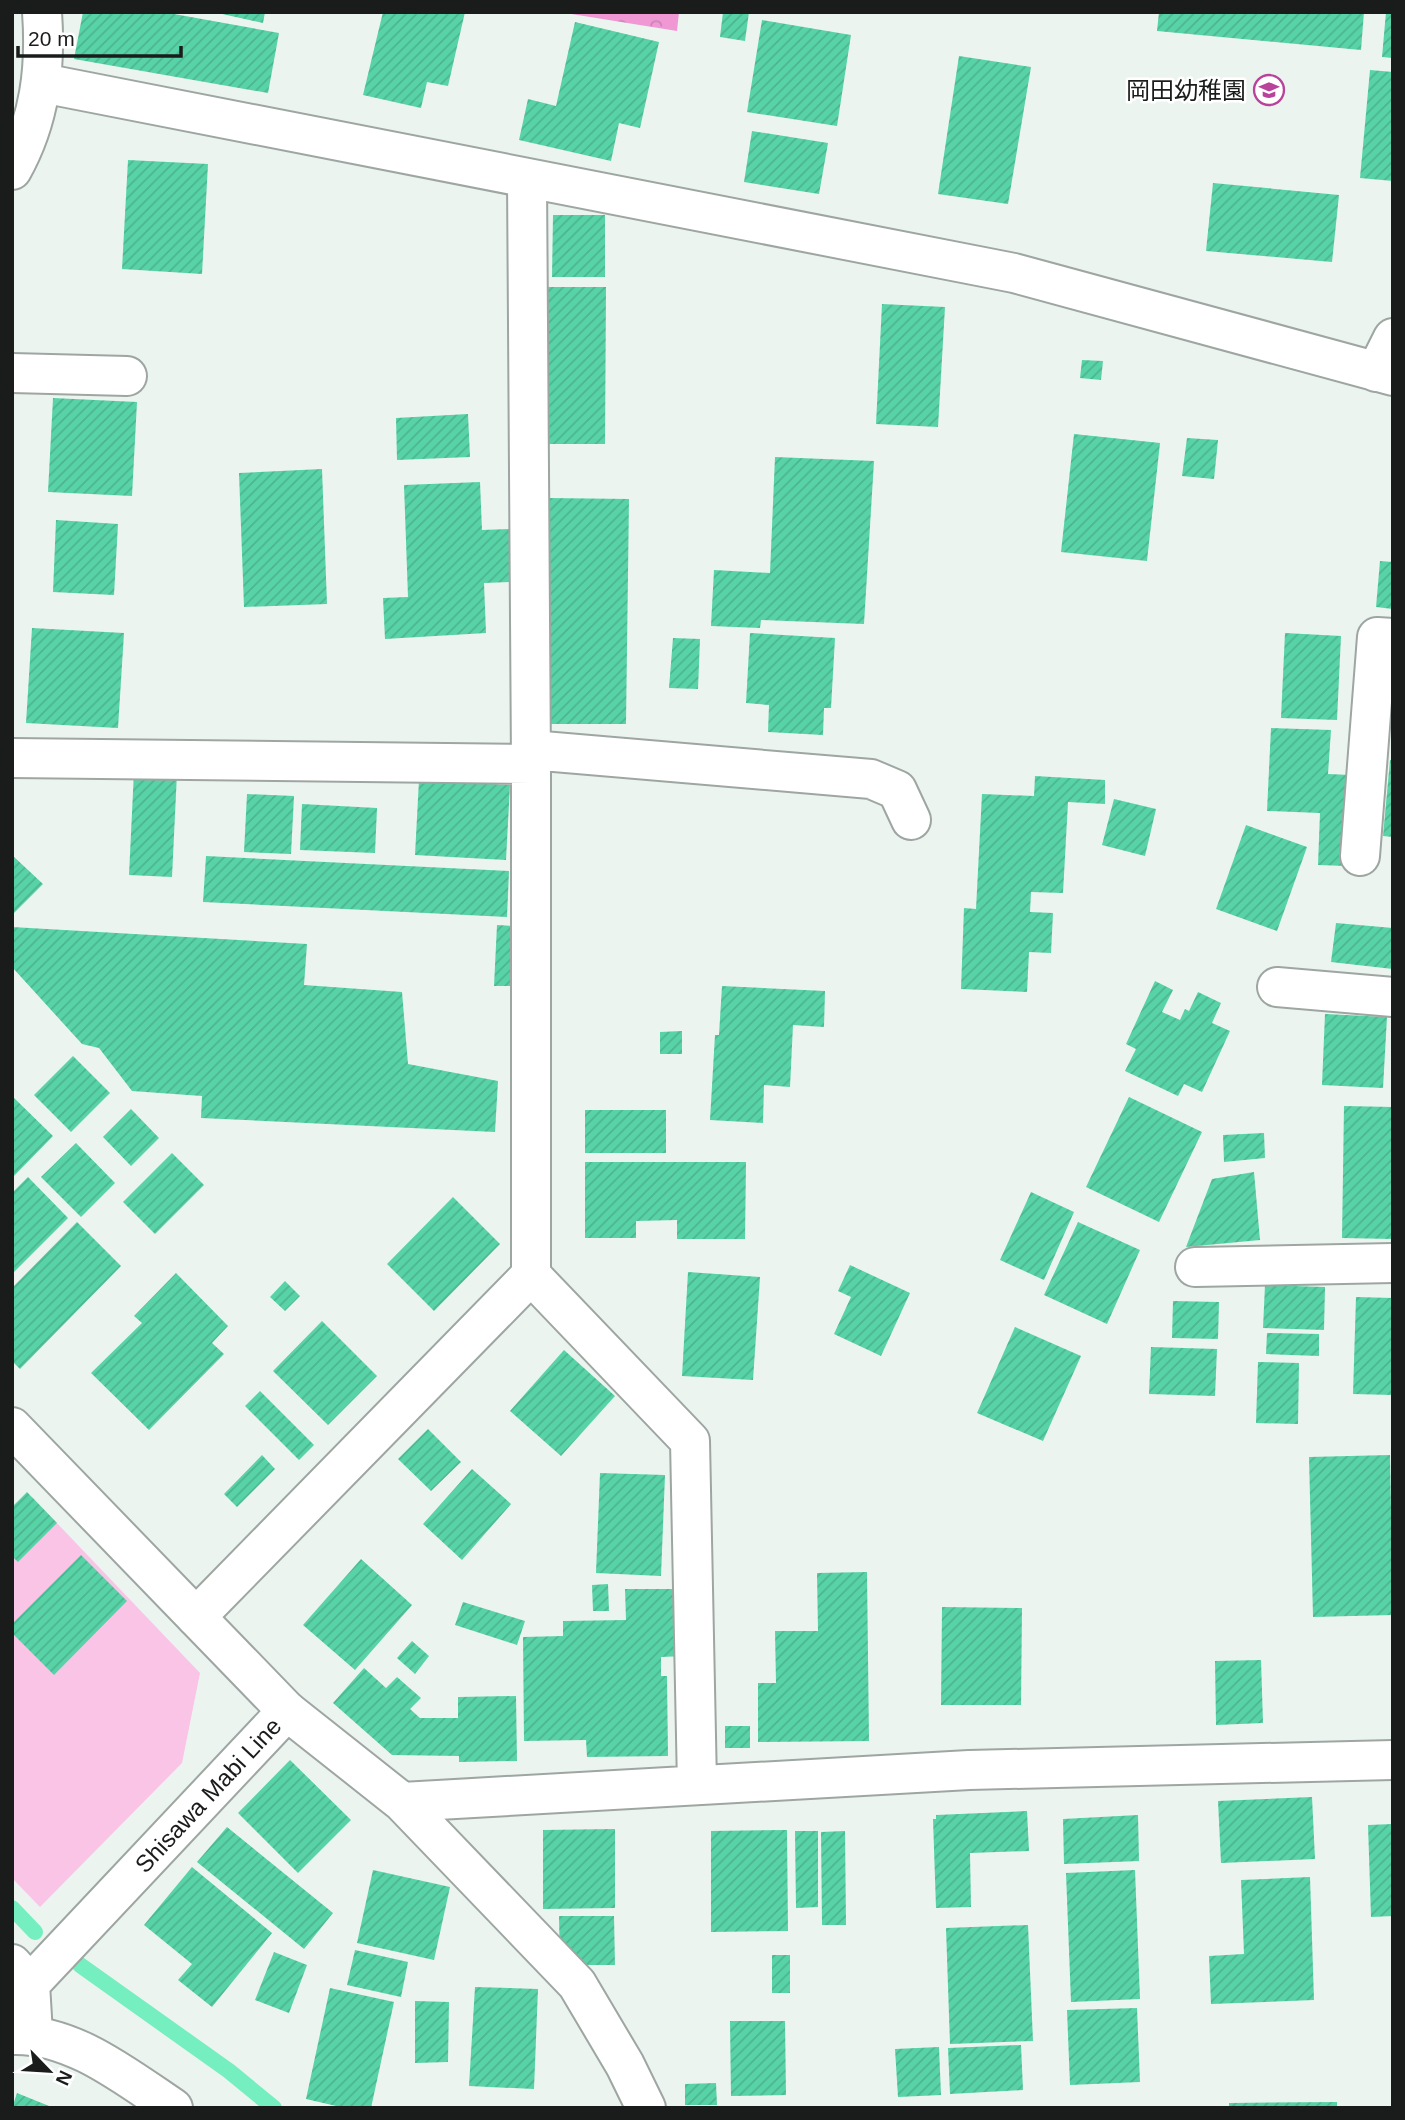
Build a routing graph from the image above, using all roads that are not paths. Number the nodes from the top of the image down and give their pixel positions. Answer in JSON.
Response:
{"nodes":[{"id":1,"x":42,"y":12,"type":"edge"},
{"id":2,"x":30,"y":99,"type":"edge"},
{"id":3,"x":12,"y":170,"type":"edge"},
{"id":4,"x":527,"y":179,"type":"junction"},
{"id":5,"x":1387,"y":362,"type":"edge"},
{"id":6,"x":12,"y":373,"type":"edge"},
{"id":7,"x":127,"y":376,"type":"dead end"},
{"id":8,"x":1393,"y":638,"type":"edge"},
{"id":9,"x":531,"y":757,"type":"junction"},
{"id":10,"x":12,"y":758,"type":"edge"},
{"id":11,"x":911,"y":820,"type":"dead end"},
{"id":12,"x":1360,"y":856,"type":"dead end"},
{"id":13,"x":1277,"y":987,"type":"dead end"},
{"id":14,"x":1393,"y":997,"type":"edge"},
{"id":15,"x":1393,"y":1262,"type":"edge"},
{"id":16,"x":1195,"y":1267,"type":"dead end"},
{"id":17,"x":531,"y":1275,"type":"junction"},
{"id":18,"x":12,"y":1427,"type":"edge"},
{"id":19,"x":196,"y":1617,"type":"junction"},
{"id":20,"x":287,"y":1711,"type":"junction"},
{"id":21,"x":1393,"y":1760,"type":"edge"},
{"id":22,"x":698,"y":1785,"type":"junction"},
{"id":23,"x":402,"y":1802,"type":"junction"},
{"id":24,"x":21,"y":1974,"type":"edge"},
{"id":25,"x":22,"y":2035,"type":"edge"},
{"id":26,"x":173,"y":2108,"type":"edge"},
{"id":27,"x":646,"y":2108,"type":"edge"}],
"edges":[{"from":1,"to":2,"type":"street"},
{"from":2,"to":3,"type":"street"},
{"from":2,"to":4,"type":"street"},
{"from":4,"to":5,"type":"street"},
{"from":4,"to":9,"type":"street"},
{"from":6,"to":7,"type":"street"},
{"from":8,"to":12,"type":"street"},
{"from":9,"to":10,"type":"street"},
{"from":9,"to":11,"type":"street"},
{"from":9,"to":17,"type":"street"},
{"from":13,"to":14,"type":"street"},
{"from":15,"to":16,"type":"street"},
{"from":17,"to":19,"type":"street"},
{"from":17,"to":22,"type":"street"},
{"from":18,"to":19,"type":"street","name":"Shisawa Mabi Line"},
{"from":19,"to":20,"type":"street","name":"Shisawa Mabi Line"},
{"from":20,"to":23,"type":"street"},
{"from":20,"to":24,"type":"street","name":"Shisawa Mabi Line"},
{"from":21,"to":22,"type":"street"},
{"from":22,"to":23,"type":"street"},
{"from":23,"to":27,"type":"street"},
{"from":24,"to":25,"type":"street","name":"Shisawa Mabi Line"},
{"from":25,"to":26,"type":"street","name":"Shisawa Mabi Line"}]}
